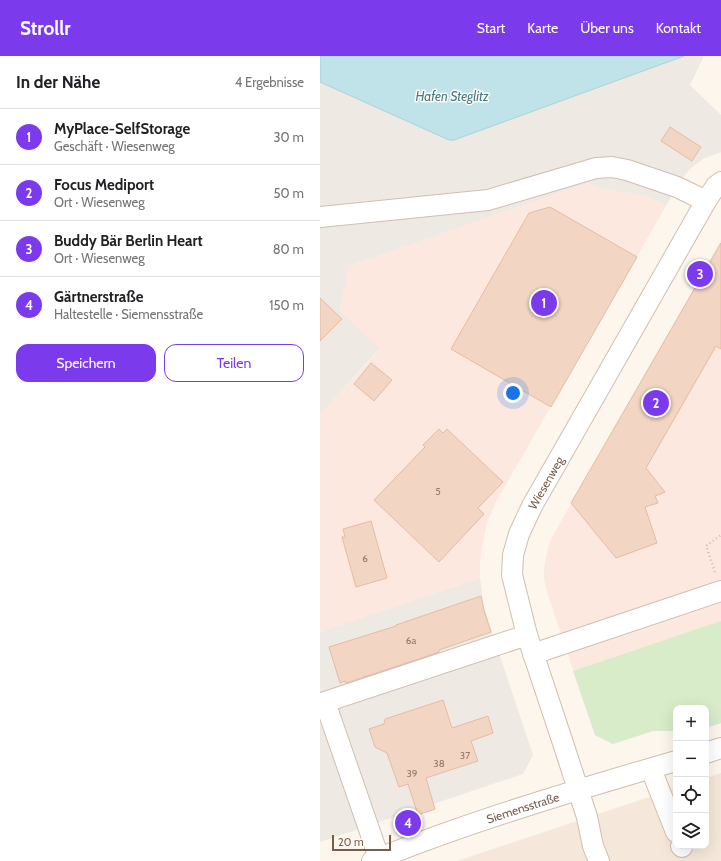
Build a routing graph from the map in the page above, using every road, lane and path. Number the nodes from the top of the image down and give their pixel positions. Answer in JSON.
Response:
{"nodes":[{"id":1,"x":721,"y":182,"type":"edge"},
{"id":2,"x":706,"y":201,"type":"junction"},
{"id":3,"x":320,"y":217,"type":"edge"},
{"id":4,"x":706,"y":262,"type":"dead end"},
{"id":5,"x":709,"y":264,"type":"dead end"},
{"id":6,"x":721,"y":535,"type":"edge"},
{"id":7,"x":719,"y":583,"type":"edge"},
{"id":8,"x":527,"y":635,"type":"junction"},
{"id":9,"x":533,"y":654,"type":"junction"},
{"id":10,"x":721,"y":748,"type":"edge"},
{"id":11,"x":709,"y":752,"type":"edge"},
{"id":12,"x":673,"y":762,"type":"edge"},
{"id":13,"x":651,"y":769,"type":"junction"},
{"id":14,"x":578,"y":790,"type":"junction"},
{"id":15,"x":673,"y":824,"type":"edge"},
{"id":16,"x":376,"y":859,"type":"edge"},
{"id":17,"x":599,"y":861,"type":"edge"}],
"edges":[{"from":1,"to":2,"type":"street","name":"Wiesenweg"},
{"from":2,"to":3,"type":"street"},
{"from":2,"to":8,"type":"street","name":"Wiesenweg"},
{"from":4,"to":5,"type":"path"},
{"from":6,"to":7,"type":"path"},
{"from":7,"to":9,"type":"street"},
{"from":8,"to":9,"type":"street","name":"Wiesenweg"},
{"from":8,"to":16,"type":"street"},
{"from":9,"to":14,"type":"street","name":"Wiesenweg"},
{"from":10,"to":11,"type":"street"},
{"from":12,"to":13,"type":"street","name":"Siemensstraße"},
{"from":13,"to":14,"type":"street","name":"Siemensstraße"},
{"from":13,"to":15,"type":"street"},
{"from":14,"to":16,"type":"street","name":"Siemensstraße"},
{"from":14,"to":17,"type":"street","name":"Wiesenweg"}]}
